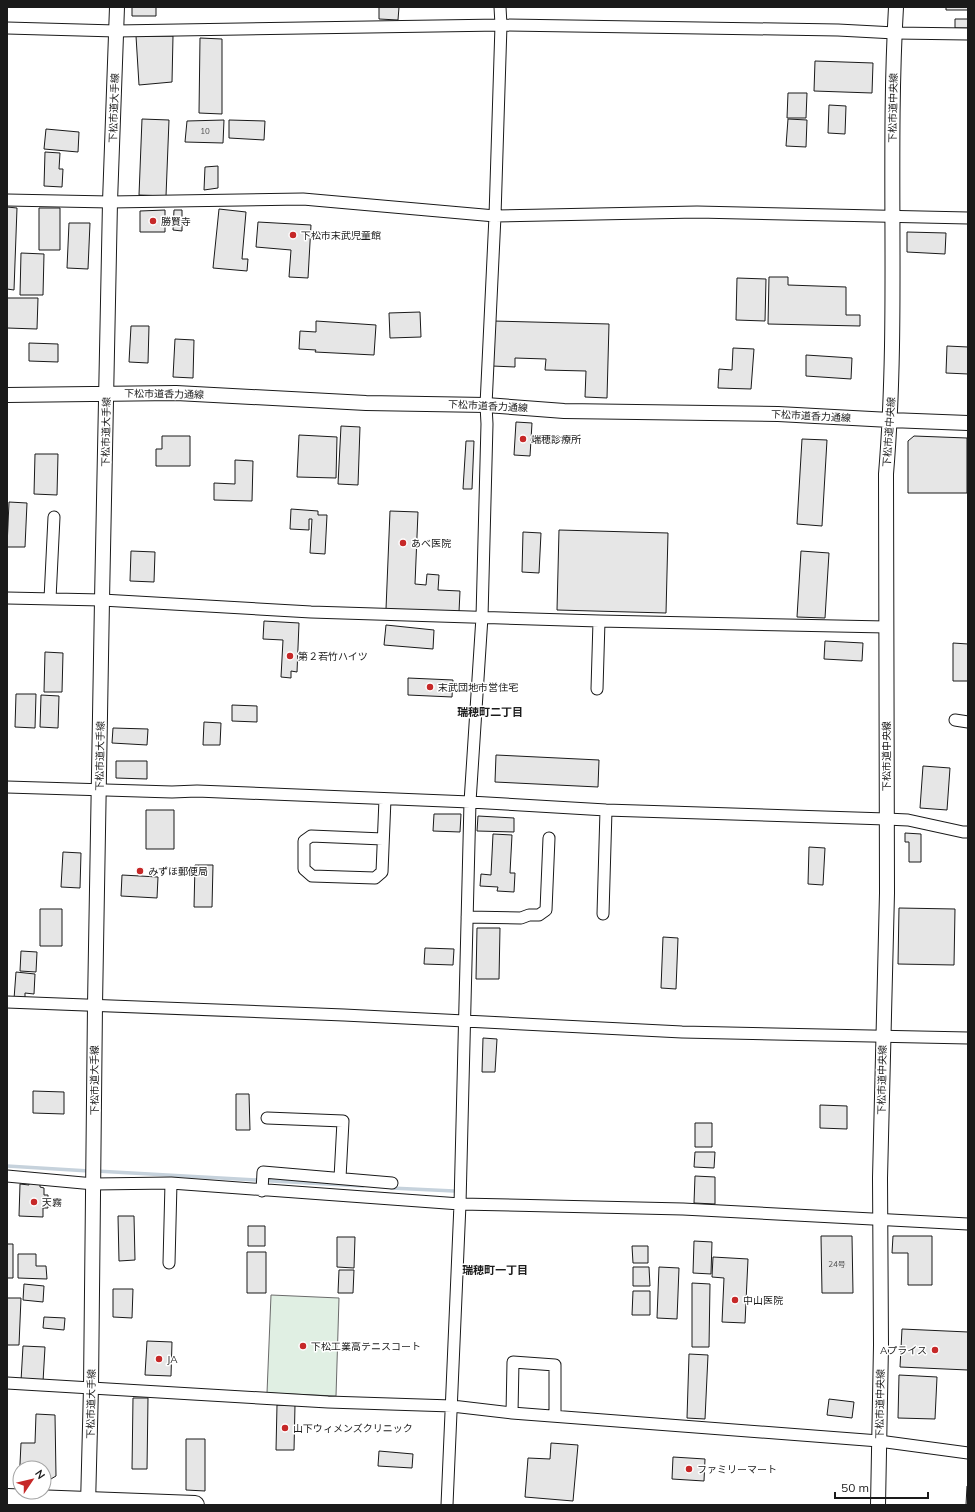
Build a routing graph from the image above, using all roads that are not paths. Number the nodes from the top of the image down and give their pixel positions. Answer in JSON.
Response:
{"nodes":[{"id":1,"x":117,"y":7,"type":"edge"},
{"id":2,"x":500,"y":7,"type":"edge"},
{"id":3,"x":896,"y":7,"type":"edge"},
{"id":4,"x":501,"y":25,"type":"junction"},
{"id":5,"x":7,"y":28,"type":"edge"},
{"id":6,"x":116,"y":31,"type":"junction"},
{"id":7,"x":895,"y":33,"type":"junction"},
{"id":8,"x":968,"y":34,"type":"edge"},
{"id":9,"x":7,"y":200,"type":"edge"},
{"id":10,"x":110,"y":202,"type":"junction"},
{"id":11,"x":892,"y":215,"type":"junction"},
{"id":12,"x":495,"y":216,"type":"junction"},
{"id":13,"x":968,"y":218,"type":"edge"},
{"id":14,"x":107,"y":394,"type":"junction"},
{"id":15,"x":7,"y":395,"type":"edge"},
{"id":16,"x":486,"y":405,"type":"junction"},
{"id":17,"x":890,"y":420,"type":"junction"},
{"id":18,"x":968,"y":423,"type":"edge"},
{"id":19,"x":54,"y":517,"type":"dead end"},
{"id":20,"x":7,"y":598,"type":"edge"},
{"id":21,"x":50,"y":599,"type":"junction"},
{"id":22,"x":102,"y":600,"type":"junction"},
{"id":23,"x":482,"y":617,"type":"junction"},
{"id":24,"x":599,"y":621,"type":"junction"},
{"id":25,"x":886,"y":627,"type":"junction"},
{"id":26,"x":597,"y":689,"type":"dead end"},
{"id":27,"x":955,"y":720,"type":"dead end"},
{"id":28,"x":968,"y":722,"type":"edge"},
{"id":29,"x":7,"y":787,"type":"edge"},
{"id":30,"x":99,"y":790,"type":"junction"},
{"id":31,"x":385,"y":799,"type":"junction"},
{"id":32,"x":470,"y":802,"type":"junction"},
{"id":33,"x":606,"y":810,"type":"junction"},
{"id":34,"x":886,"y":819,"type":"junction"},
{"id":35,"x":968,"y":832,"type":"edge"},
{"id":36,"x":549,"y":838,"type":"dead end"},
{"id":37,"x":383,"y":839,"type":"junction"},
{"id":38,"x":603,"y":914,"type":"dead end"},
{"id":39,"x":466,"y":917,"type":"junction"},
{"id":40,"x":7,"y":1002,"type":"edge"},
{"id":41,"x":94,"y":1005,"type":"junction"},
{"id":42,"x":464,"y":1020,"type":"junction"},
{"id":43,"x":883,"y":1037,"type":"junction"},
{"id":44,"x":968,"y":1038,"type":"edge"},
{"id":45,"x":267,"y":1118,"type":"dead end"},
{"id":46,"x":7,"y":1176,"type":"edge"},
{"id":47,"x":340,"y":1178,"type":"junction"},
{"id":48,"x":171,"y":1183,"type":"junction"},
{"id":49,"x":392,"y":1183,"type":"dead end"},
{"id":50,"x":94,"y":1184,"type":"junction"},
{"id":51,"x":262,"y":1190,"type":"junction"},
{"id":52,"x":460,"y":1204,"type":"junction"},
{"id":53,"x":880,"y":1220,"type":"junction"},
{"id":54,"x":968,"y":1224,"type":"edge"},
{"id":55,"x":169,"y":1263,"type":"dead end"},
{"id":56,"x":7,"y":1383,"type":"edge"},
{"id":57,"x":91,"y":1387,"type":"junction"},
{"id":58,"x":452,"y":1406,"type":"junction"},
{"id":59,"x":512,"y":1413,"type":"junction"},
{"id":60,"x":555,"y":1416,"type":"junction"},
{"id":61,"x":879,"y":1441,"type":"junction"},
{"id":62,"x":968,"y":1453,"type":"edge"},
{"id":63,"x":7,"y":1498,"type":"edge"},
{"id":64,"x":88,"y":1503,"type":"edge"},
{"id":65,"x":195,"y":1505,"type":"edge"},
{"id":66,"x":446,"y":1505,"type":"edge"},
{"id":67,"x":878,"y":1505,"type":"edge"}],
"edges":[{"from":1,"to":6,"type":"street","name":"下松市道大手線"},
{"from":2,"to":4,"type":"street"},
{"from":3,"to":7,"type":"street","name":"下松市道中央線"},
{"from":4,"to":6,"type":"street"},
{"from":4,"to":7,"type":"street"},
{"from":4,"to":12,"type":"street"},
{"from":5,"to":6,"type":"street"},
{"from":6,"to":10,"type":"street","name":"下松市道大手線"},
{"from":7,"to":8,"type":"street"},
{"from":7,"to":11,"type":"street","name":"下松市道中央線"},
{"from":9,"to":10,"type":"street"},
{"from":10,"to":12,"type":"street"},
{"from":10,"to":14,"type":"street","name":"下松市道大手線"},
{"from":11,"to":12,"type":"street"},
{"from":11,"to":13,"type":"street"},
{"from":11,"to":17,"type":"street","name":"下松市道中央線"},
{"from":12,"to":16,"type":"street"},
{"from":14,"to":15,"type":"street","name":"下松市道香力通線"},
{"from":14,"to":16,"type":"street","name":"下松市道香力通線"},
{"from":14,"to":22,"type":"street","name":"下松市道大手線"},
{"from":16,"to":17,"type":"street","name":"下松市道香力通線"},
{"from":16,"to":23,"type":"street"},
{"from":17,"to":18,"type":"street","name":"下松市道香力通線"},
{"from":17,"to":25,"type":"street","name":"下松市道中央線"},
{"from":19,"to":21,"type":"street"},
{"from":20,"to":21,"type":"street"},
{"from":21,"to":22,"type":"street"},
{"from":22,"to":23,"type":"street"},
{"from":22,"to":30,"type":"street","name":"下松市道大手線"},
{"from":23,"to":24,"type":"street"},
{"from":23,"to":32,"type":"street"},
{"from":24,"to":25,"type":"street"},
{"from":24,"to":26,"type":"street"},
{"from":25,"to":34,"type":"street","name":"下松市道中央線"},
{"from":27,"to":28,"type":"street"},
{"from":29,"to":30,"type":"street"},
{"from":30,"to":31,"type":"street"},
{"from":30,"to":41,"type":"street","name":"下松市道大手線"},
{"from":31,"to":32,"type":"street"},
{"from":31,"to":37,"type":"street"},
{"from":32,"to":33,"type":"street"},
{"from":32,"to":39,"type":"street"},
{"from":33,"to":34,"type":"street"},
{"from":33,"to":38,"type":"street"},
{"from":34,"to":35,"type":"street"},
{"from":34,"to":43,"type":"street","name":"下松市道中央線"},
{"from":36,"to":39,"type":"street"},
{"from":37,"to":37,"type":"street"},
{"from":39,"to":42,"type":"street"},
{"from":40,"to":41,"type":"street"},
{"from":41,"to":42,"type":"street"},
{"from":41,"to":50,"type":"street","name":"下松市道大手線"},
{"from":42,"to":43,"type":"street"},
{"from":42,"to":52,"type":"street"},
{"from":43,"to":44,"type":"street"},
{"from":43,"to":53,"type":"street","name":"下松市道中央線"},
{"from":45,"to":47,"type":"street"},
{"from":46,"to":50,"type":"street"},
{"from":47,"to":49,"type":"street"},
{"from":47,"to":51,"type":"street"},
{"from":48,"to":50,"type":"street"},
{"from":48,"to":51,"type":"street"},
{"from":48,"to":55,"type":"street"},
{"from":50,"to":57,"type":"street","name":"下松市道大手線"},
{"from":51,"to":52,"type":"street"},
{"from":52,"to":53,"type":"street"},
{"from":52,"to":58,"type":"street"},
{"from":53,"to":54,"type":"street"},
{"from":53,"to":61,"type":"street","name":"下松市道中央線"},
{"from":56,"to":57,"type":"street"},
{"from":57,"to":58,"type":"street"},
{"from":57,"to":64,"type":"street","name":"下松市道大手線"},
{"from":58,"to":59,"type":"street"},
{"from":58,"to":66,"type":"street"},
{"from":59,"to":60,"type":"street"},
{"from":59,"to":60,"type":"street"},
{"from":60,"to":61,"type":"street"},
{"from":61,"to":62,"type":"street"},
{"from":61,"to":67,"type":"street","name":"下松市道中央線"},
{"from":63,"to":64,"type":"main road"},
{"from":64,"to":65,"type":"main road"}]}
